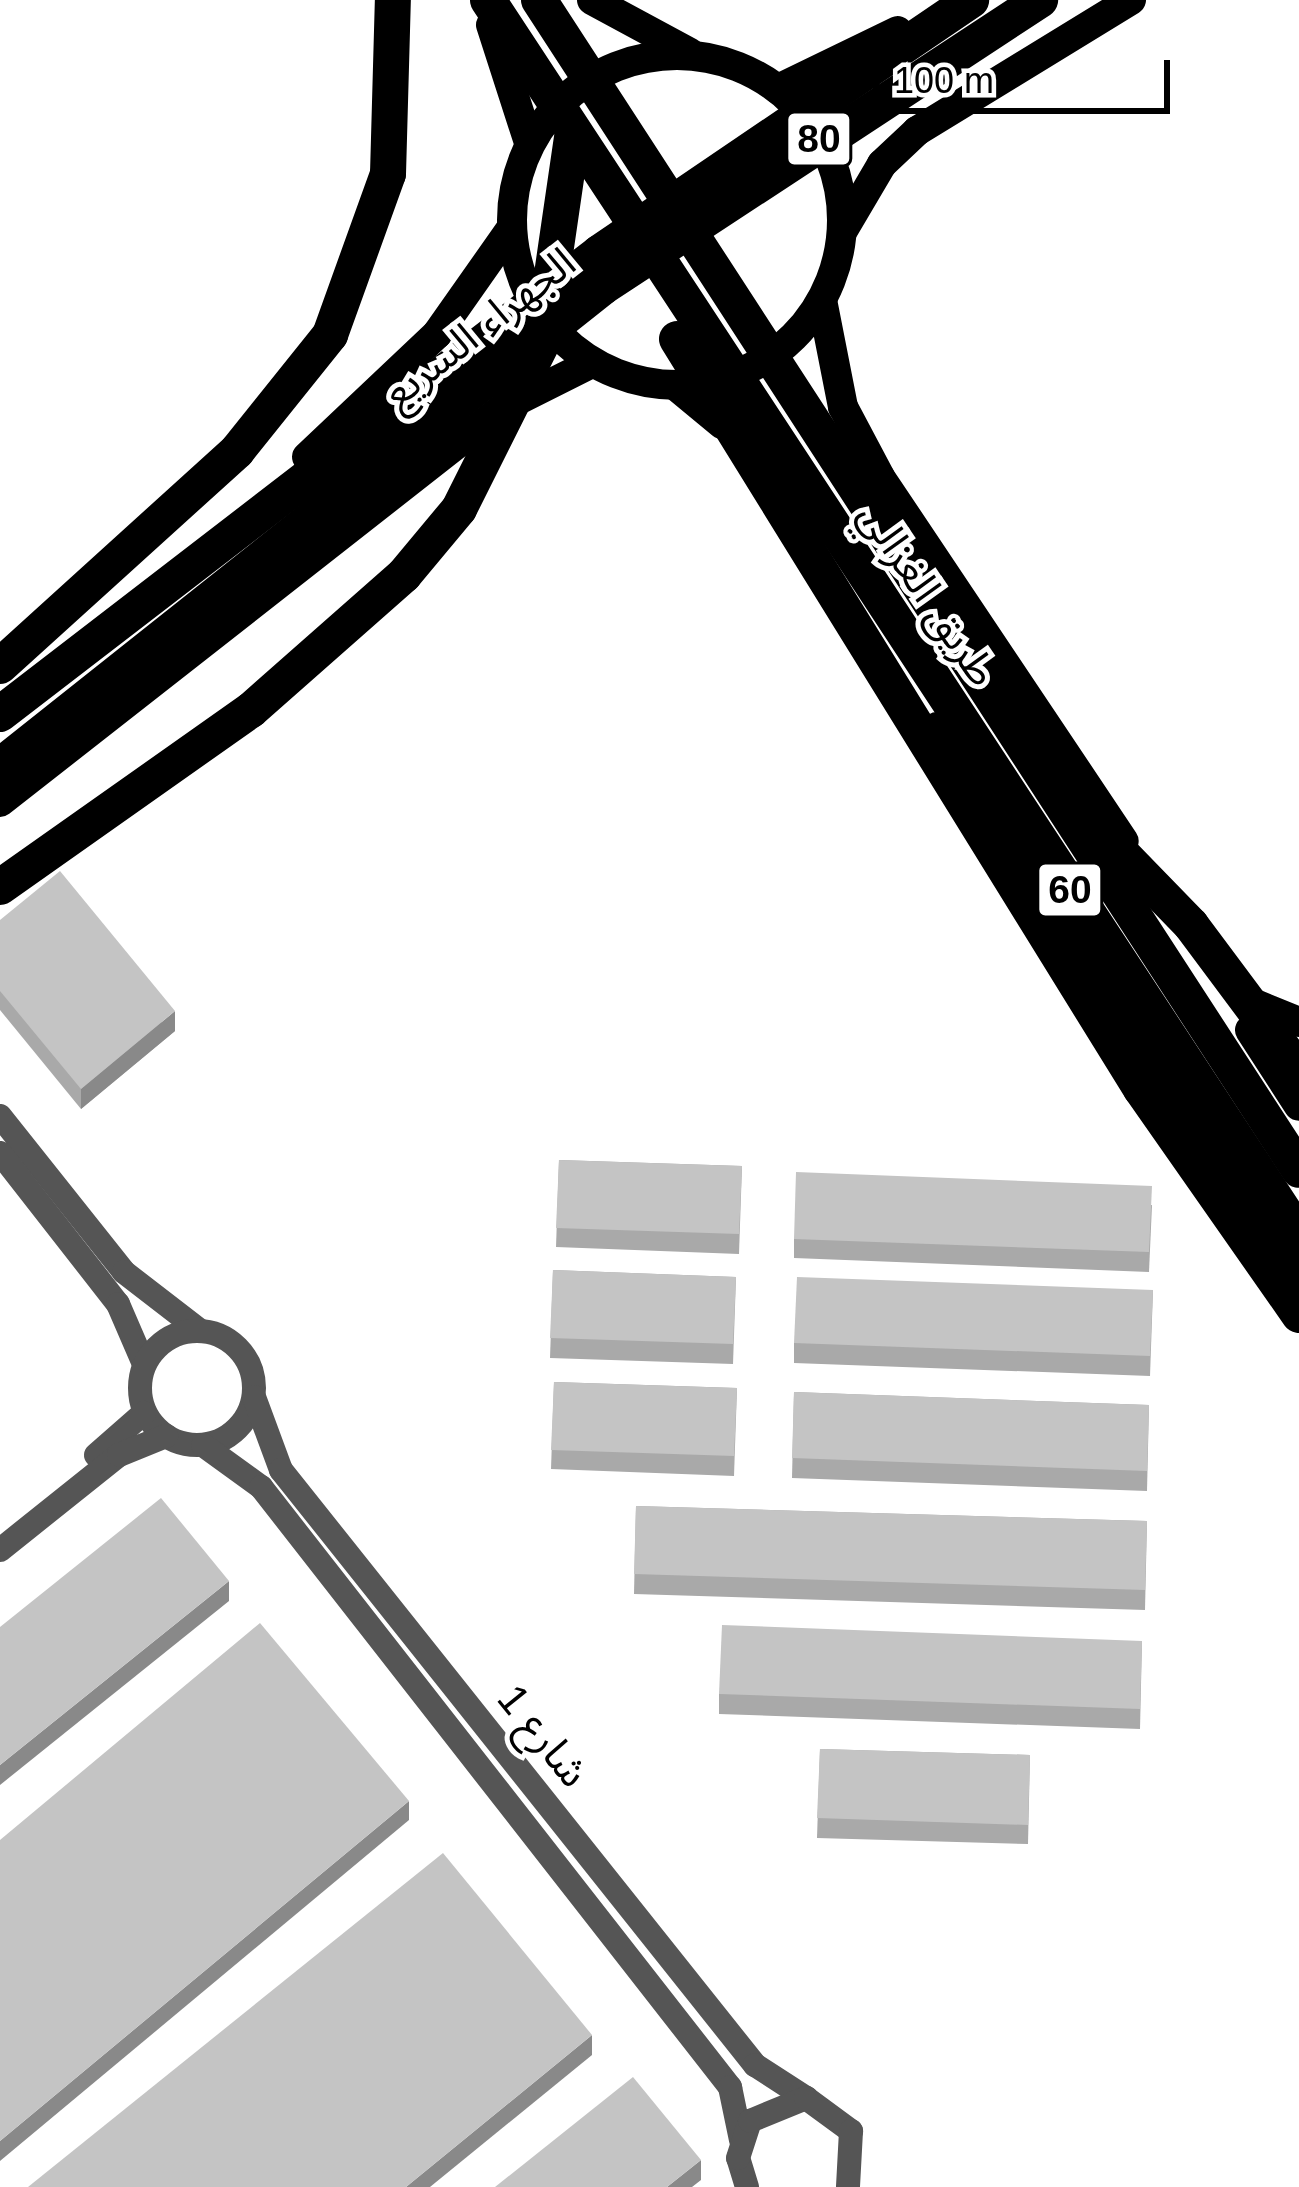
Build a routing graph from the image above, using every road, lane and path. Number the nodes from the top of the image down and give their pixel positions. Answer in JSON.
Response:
{"nodes":[{"id":1,"x":393,"y":0,"type":"edge"},
{"id":2,"x":475,"y":0,"type":"edge"},
{"id":3,"x":488,"y":0,"type":"edge"},
{"id":4,"x":538,"y":0,"type":"edge"},
{"id":5,"x":562,"y":0,"type":"edge"},
{"id":6,"x":592,"y":0,"type":"edge"},
{"id":7,"x":950,"y":0,"type":"edge"},
{"id":8,"x":971,"y":0,"type":"edge"},
{"id":9,"x":1040,"y":0,"type":"edge"},
{"id":10,"x":1131,"y":0,"type":"edge"},
{"id":11,"x":695,"y":56,"type":"junction"},
{"id":12,"x":778,"y":88,"type":"junction"},
{"id":13,"x":529,"y":143,"type":"junction"},
{"id":14,"x":582,"y":149,"type":"junction"},
{"id":15,"x":510,"y":230,"type":"junction"},
{"id":16,"x":842,"y":232,"type":"junction"},
{"id":17,"x":822,"y":300,"type":"junction"},
{"id":18,"x":592,"y":363,"type":"junction"},
{"id":19,"x":676,"y":386,"type":"junction"},
{"id":20,"x":0,"y":666,"type":"edge"},
{"id":21,"x":0,"y":694,"type":"edge"},
{"id":22,"x":0,"y":714,"type":"edge"},
{"id":23,"x":0,"y":766,"type":"edge"},
{"id":24,"x":1055,"y":791,"type":"junction"},
{"id":25,"x":0,"y":802,"type":"edge"},
{"id":26,"x":0,"y":887,"type":"edge"},
{"id":27,"x":1213,"y":974,"type":"junction"},
{"id":28,"x":1299,"y":1022,"type":"edge"},
{"id":29,"x":1299,"y":1070,"type":"edge"},
{"id":30,"x":1299,"y":1106,"type":"edge"},
{"id":31,"x":0,"y":1116,"type":"edge"},
{"id":32,"x":0,"y":1153,"type":"edge"},
{"id":33,"x":1299,"y":1170,"type":"edge"},
{"id":34,"x":1299,"y":1234,"type":"edge"},
{"id":35,"x":1299,"y":1278,"type":"edge"},
{"id":36,"x":1299,"y":1315,"type":"edge"},
{"id":37,"x":200,"y":1330,"type":"junction"},
{"id":38,"x":144,"y":1364,"type":"junction"},
{"id":39,"x":254,"y":1397,"type":"junction"},
{"id":40,"x":143,"y":1413,"type":"junction"},
{"id":41,"x":166,"y":1436,"type":"junction"},
{"id":42,"x":203,"y":1445,"type":"junction"},
{"id":43,"x":0,"y":1531,"type":"edge"},
{"id":44,"x":0,"y":1550,"type":"edge"},
{"id":45,"x":806,"y":2098,"type":"junction"},
{"id":46,"x":741,"y":2140,"type":"junction"},
{"id":47,"x":854,"y":2184,"type":"edge"},
{"id":48,"x":747,"y":2187,"type":"edge"}],
"edges":[{"from":1,"to":20,"type":"highway"},
{"from":2,"to":13,"type":"main road"},
{"from":3,"to":14,"type":"highway","name":"طريق الغزالي","number":"60"},
{"from":4,"to":24,"type":"highway","name":"طريق الغزالي","number":"60"},
{"from":5,"to":26,"type":"highway"},
{"from":6,"to":11,"type":"main road"},
{"from":7,"to":12,"type":"main road"},
{"from":8,"to":22,"type":"highway","name":"الجهراء السريع","number":"80"},
{"from":9,"to":23,"type":"highway","name":"الجهراء السريع","number":"80"},
{"from":10,"to":16,"type":"main road"},
{"from":11,"to":12,"type":"main road"},
{"from":11,"to":13,"type":"main road"},
{"from":12,"to":16,"type":"main road"},
{"from":13,"to":15,"type":"main road"},
{"from":14,"to":34,"type":"highway","name":"طريق الغزالي","number":"60"},
{"from":14,"to":36,"type":"highway"},
{"from":15,"to":18,"type":"main road"},
{"from":15,"to":21,"type":"main road","name":"الجهراء السريع"},
{"from":16,"to":17,"type":"main road"},
{"from":17,"to":19,"type":"main road"},
{"from":17,"to":27,"type":"main road","name":"طريق الغزالي"},
{"from":18,"to":19,"type":"main road"},
{"from":18,"to":25,"type":"main road","name":"الجهراء السريع"},
{"from":19,"to":35,"type":"main road","name":"طريق الغزالي"},
{"from":24,"to":29,"type":"highway"},
{"from":24,"to":33,"type":"highway","name":"طريق الغزالي","number":"60"},
{"from":27,"to":28,"type":"main road"},
{"from":27,"to":30,"type":"main road","name":"طريق الغزالي"},
{"from":31,"to":37,"type":"street"},
{"from":32,"to":38,"type":"street"},
{"from":37,"to":38,"type":"street"},
{"from":37,"to":39,"type":"street"},
{"from":38,"to":40,"type":"street"},
{"from":39,"to":42,"type":"street"},
{"from":39,"to":45,"type":"street","name":"شارع 1"},
{"from":40,"to":41,"type":"street"},
{"from":40,"to":43,"type":"street"},
{"from":41,"to":42,"type":"street"},
{"from":41,"to":44,"type":"street"},
{"from":42,"to":46,"type":"street","name":"شارع 1"},
{"from":45,"to":46,"type":"street"},
{"from":45,"to":47,"type":"street","name":"شارع 1"},
{"from":46,"to":48,"type":"street","name":"شارع 1"}]}
